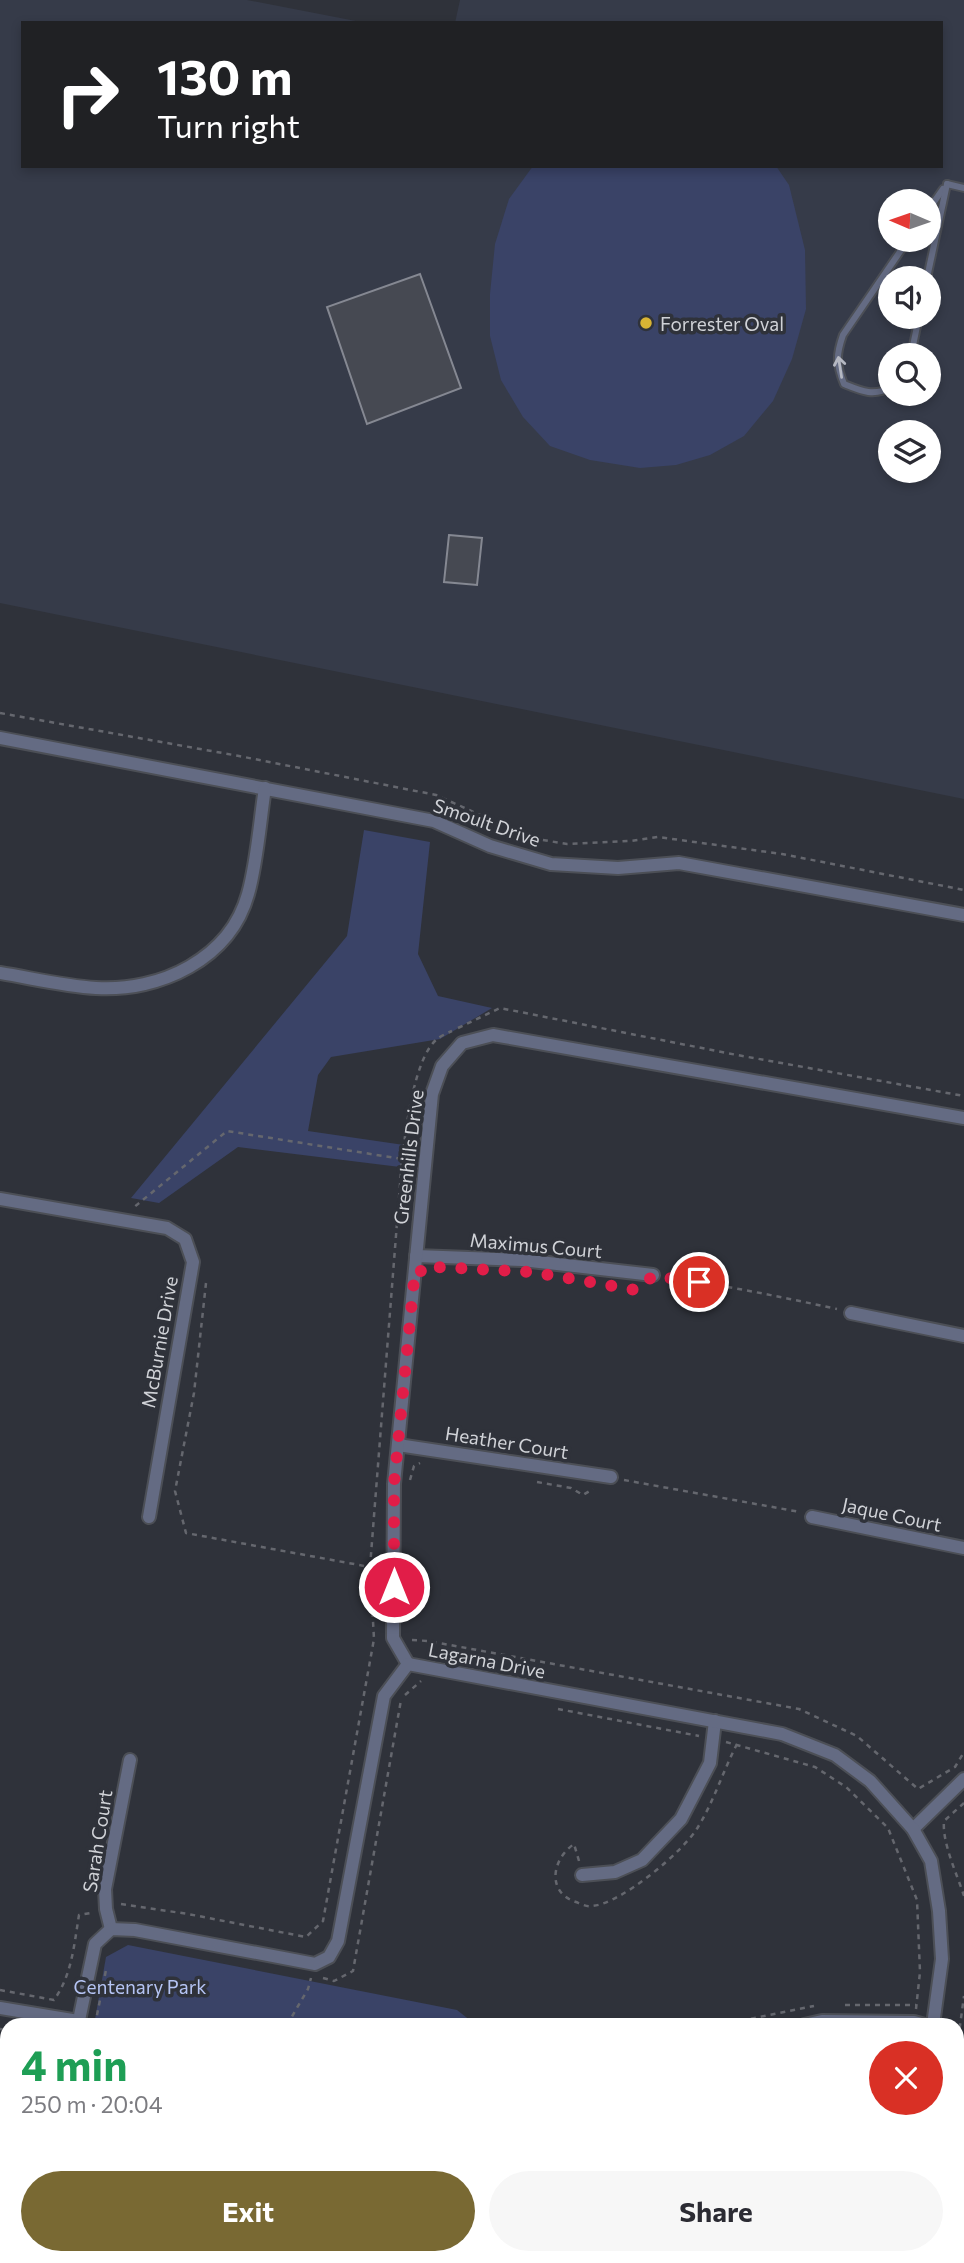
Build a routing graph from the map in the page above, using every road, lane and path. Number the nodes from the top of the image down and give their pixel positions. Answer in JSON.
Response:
{"nodes":[{"id":1,"x":947,"y":184,"type":"junction"},
{"id":2,"x":964,"y":188,"type":"edge"},
{"id":3,"x":942,"y":191,"type":"edge"},
{"id":4,"x":900,"y":252,"type":"edge"},
{"id":5,"x":930,"y":266,"type":"edge"},
{"id":6,"x":878,"y":393,"type":"edge"},
{"id":7,"x":0,"y":713,"type":"edge"},
{"id":8,"x":0,"y":738,"type":"edge"},
{"id":9,"x":265,"y":788,"type":"junction"},
{"id":10,"x":964,"y":890,"type":"edge"},
{"id":11,"x":964,"y":915,"type":"edge"},
{"id":12,"x":0,"y":973,"type":"edge"},
{"id":13,"x":964,"y":1118,"type":"edge"},
{"id":14,"x":0,"y":1199,"type":"edge"},
{"id":15,"x":130,"y":1221,"type":"junction"},
{"id":16,"x":416,"y":1256,"type":"junction"},
{"id":17,"x":207,"y":1273,"type":"dead end"},
{"id":18,"x":653,"y":1276,"type":"joint"},
{"id":19,"x":851,"y":1313,"type":"joint"},
{"id":20,"x":964,"y":1336,"type":"edge"},
{"id":21,"x":398,"y":1445,"type":"junction"},
{"id":22,"x":423,"y":1462,"type":"dead end"},
{"id":23,"x":611,"y":1478,"type":"junction"},
{"id":24,"x":531,"y":1481,"type":"dead end"},
{"id":25,"x":377,"y":1482,"type":"junction"},
{"id":26,"x":394,"y":1484,"type":"junction"},
{"id":27,"x":149,"y":1517,"type":"dead end"},
{"id":28,"x":812,"y":1517,"type":"joint"},
{"id":29,"x":964,"y":1548,"type":"edge"},
{"id":30,"x":370,"y":1567,"type":"junction"},
{"id":31,"x":398,"y":1646,"type":"junction"},
{"id":32,"x":372,"y":1657,"type":"junction"},
{"id":33,"x":408,"y":1664,"type":"junction"},
{"id":34,"x":420,"y":1681,"type":"dead end"},
{"id":35,"x":553,"y":1708,"type":"dead end"},
{"id":36,"x":715,"y":1721,"type":"junction"},
{"id":37,"x":713,"y":1739,"type":"junction"},
{"id":38,"x":964,"y":1752,"type":"edge"},
{"id":39,"x":130,"y":1759,"type":"dead end"},
{"id":40,"x":964,"y":1779,"type":"edge"},
{"id":41,"x":964,"y":1803,"type":"edge"},
{"id":42,"x":912,"y":1829,"type":"junction"},
{"id":43,"x":582,"y":1875,"type":"dead end"},
{"id":44,"x":964,"y":1896,"type":"edge"},
{"id":45,"x":106,"y":1909,"type":"junction"},
{"id":46,"x":111,"y":1929,"type":"junction"},
{"id":47,"x":108,"y":1961,"type":"dead end"},
{"id":48,"x":312,"y":1975,"type":"dead end"},
{"id":49,"x":323,"y":1978,"type":"dead end"},
{"id":50,"x":0,"y":1990,"type":"edge"},
{"id":51,"x":964,"y":1996,"type":"edge"},
{"id":52,"x":0,"y":2008,"type":"edge"},
{"id":53,"x":52,"y":2018,"type":"edge"},
{"id":54,"x":79,"y":2018,"type":"edge"},
{"id":55,"x":96,"y":2018,"type":"edge"},
{"id":56,"x":291,"y":2018,"type":"edge"},
{"id":57,"x":919,"y":2018,"type":"edge"},
{"id":58,"x":934,"y":2018,"type":"edge"},
{"id":59,"x":961,"y":2018,"type":"edge"}],
"edges":[{"from":1,"to":2,"type":"lane"},
{"from":1,"to":3,"type":"lane"},
{"from":1,"to":5,"type":"lane"},
{"from":6,"to":4,"type":"lane","one_way":true},
{"from":7,"to":10,"type":"path"},
{"from":8,"to":9,"type":"street","name":"Smoult Drive"},
{"from":9,"to":11,"type":"street","name":"Smoult Drive"},
{"from":9,"to":12,"type":"street"},
{"from":13,"to":16,"type":"street","name":"Greenhills Drive"},
{"from":14,"to":15,"type":"street","name":"McBurnie Drive"},
{"from":15,"to":25,"type":"path"},
{"from":15,"to":27,"type":"street","name":"McBurnie Drive"},
{"from":16,"to":18,"type":"street","name":"Maximus Court"},
{"from":16,"to":21,"type":"street","name":"Greenhills Drive"},
{"from":17,"to":30,"type":"path"},
{"from":18,"to":19,"type":"path"},
{"from":19,"to":20,"type":"street"},
{"from":21,"to":23,"type":"street","name":"Heather Court"},
{"from":21,"to":26,"type":"street","name":"Greenhills Drive"},
{"from":22,"to":26,"type":"path"},
{"from":23,"to":24,"type":"path"},
{"from":23,"to":28,"type":"path"},
{"from":25,"to":26,"type":"path"},
{"from":25,"to":30,"type":"path"},
{"from":26,"to":31,"type":"street","name":"Greenhills Drive"},
{"from":28,"to":29,"type":"street","name":"Jaque Court"},
{"from":30,"to":32,"type":"path"},
{"from":31,"to":32,"type":"path"},
{"from":31,"to":33,"type":"street","name":"Greenhills Drive"},
{"from":31,"to":38,"type":"path"},
{"from":32,"to":45,"type":"path"},
{"from":33,"to":36,"type":"street","name":"Lagarna Drive"},
{"from":33,"to":46,"type":"street","name":"Lagarna Drive"},
{"from":34,"to":49,"type":"path"},
{"from":35,"to":37,"type":"path"},
{"from":36,"to":37,"type":"street"},
{"from":36,"to":42,"type":"street","name":"Lagarna Drive"},
{"from":37,"to":43,"type":"street"},
{"from":37,"to":57,"type":"path"},
{"from":39,"to":45,"type":"street","name":"Sarah Court"},
{"from":40,"to":42,"type":"street"},
{"from":41,"to":44,"type":"path"},
{"from":42,"to":58,"type":"street","name":"Lagarna Drive"},
{"from":45,"to":46,"type":"street","name":"Sarah Court"},
{"from":45,"to":50,"type":"path"},
{"from":46,"to":54,"type":"street"},
{"from":47,"to":55,"type":"path"},
{"from":48,"to":56,"type":"path"},
{"from":51,"to":59,"type":"path"},
{"from":52,"to":53,"type":"street"}]}
